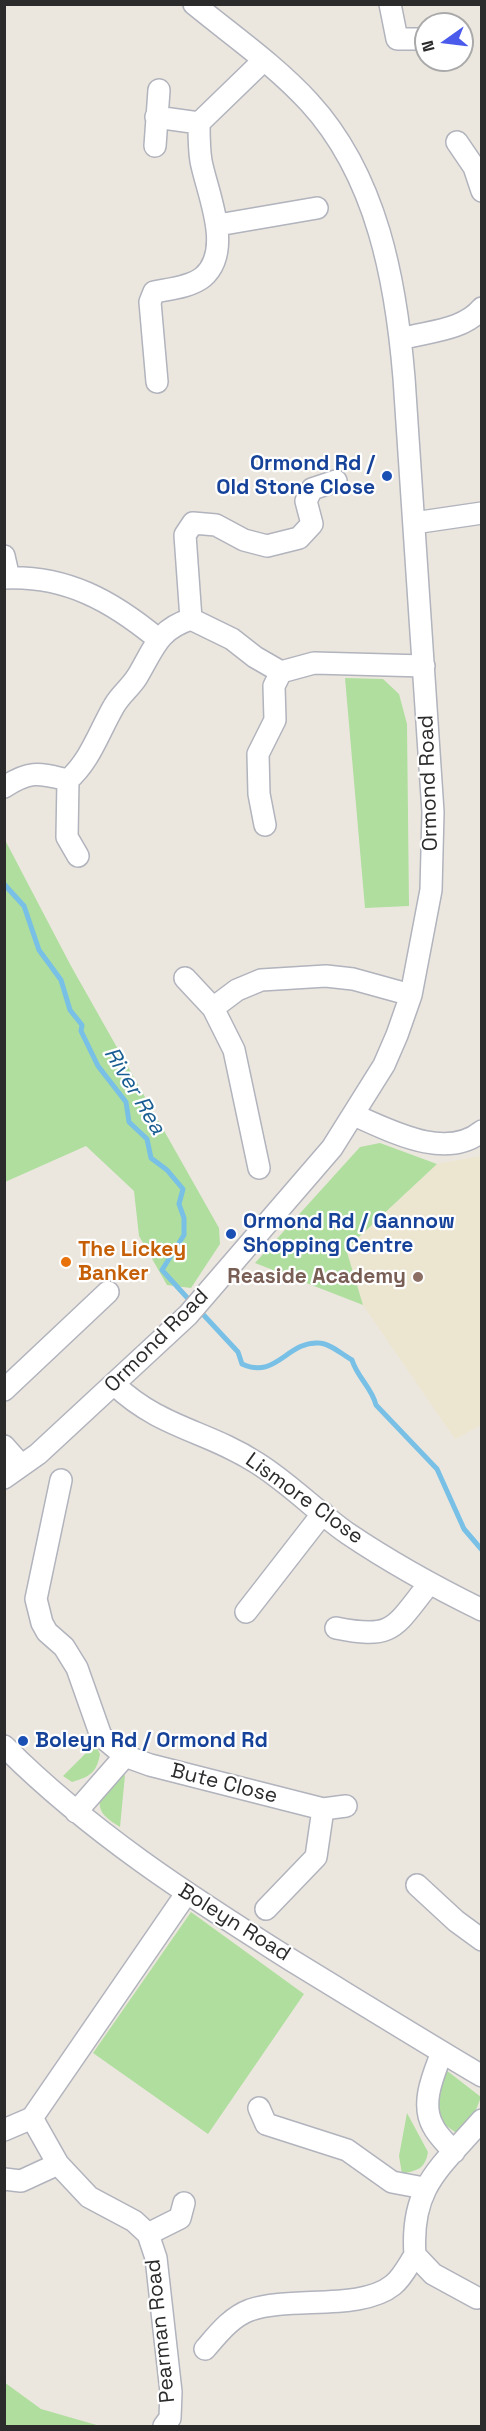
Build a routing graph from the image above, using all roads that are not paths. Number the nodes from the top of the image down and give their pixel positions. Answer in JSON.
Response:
{"nodes":[{"id":1,"x":194,"y":4,"type":"edge"},
{"id":2,"x":390,"y":4,"type":"edge"},
{"id":3,"x":414,"y":39,"type":"edge"},
{"id":4,"x":264,"y":60,"type":"junction"},
{"id":5,"x":159,"y":90,"type":"dead end"},
{"id":6,"x":156,"y":117,"type":"junction"},
{"id":7,"x":199,"y":123,"type":"junction"},
{"id":8,"x":457,"y":142,"type":"dead end"},
{"id":9,"x":155,"y":146,"type":"dead end"},
{"id":10,"x":482,"y":191,"type":"edge"},
{"id":11,"x":318,"y":208,"type":"dead end"},
{"id":12,"x":218,"y":225,"type":"junction"},
{"id":13,"x":482,"y":308,"type":"edge"},
{"id":14,"x":401,"y":339,"type":"junction"},
{"id":15,"x":157,"y":382,"type":"dead end"},
{"id":16,"x":336,"y":481,"type":"dead end"},
{"id":17,"x":482,"y":513,"type":"edge"},
{"id":18,"x":414,"y":523,"type":"junction"},
{"id":19,"x":4,"y":556,"type":"edge"},
{"id":20,"x":7,"y":578,"type":"edge"},
{"id":21,"x":191,"y":619,"type":"junction"},
{"id":22,"x":158,"y":639,"type":"junction"},
{"id":23,"x":424,"y":666,"type":"junction"},
{"id":24,"x":281,"y":672,"type":"junction"},
{"id":25,"x":68,"y":780,"type":"junction"},
{"id":26,"x":4,"y":787,"type":"edge"},
{"id":27,"x":265,"y":825,"type":"dead end"},
{"id":28,"x":78,"y":856,"type":"dead end"},
{"id":29,"x":185,"y":978,"type":"dead end"},
{"id":30,"x":411,"y":995,"type":"junction"},
{"id":31,"x":213,"y":1008,"type":"junction"},
{"id":32,"x":354,"y":1115,"type":"junction"},
{"id":33,"x":482,"y":1131,"type":"edge"},
{"id":34,"x":259,"y":1168,"type":"dead end"},
{"id":35,"x":108,"y":1292,"type":"dead end"},
{"id":36,"x":115,"y":1385,"type":"junction"},
{"id":37,"x":4,"y":1390,"type":"edge"},
{"id":38,"x":4,"y":1446,"type":"edge"},
{"id":39,"x":12,"y":1471,"type":"edge"},
{"id":40,"x":61,"y":1480,"type":"dead end"},
{"id":41,"x":323,"y":1514,"type":"junction"},
{"id":42,"x":429,"y":1584,"type":"junction"},
{"id":43,"x":482,"y":1610,"type":"edge"},
{"id":44,"x":246,"y":1612,"type":"dead end"},
{"id":45,"x":336,"y":1628,"type":"dead end"},
{"id":46,"x":4,"y":1746,"type":"edge"},
{"id":47,"x":126,"y":1756,"type":"junction"},
{"id":48,"x":346,"y":1806,"type":"dead end"},
{"id":49,"x":323,"y":1809,"type":"junction"},
{"id":50,"x":76,"y":1812,"type":"junction"},
{"id":51,"x":417,"y":1885,"type":"dead end"},
{"id":52,"x":186,"y":1894,"type":"junction"},
{"id":53,"x":266,"y":1909,"type":"dead end"},
{"id":54,"x":482,"y":1940,"type":"edge"},
{"id":55,"x":442,"y":2052,"type":"junction"},
{"id":56,"x":482,"y":2076,"type":"edge"},
{"id":57,"x":259,"y":2108,"type":"dead end"},
{"id":58,"x":32,"y":2118,"type":"junction"},
{"id":59,"x":482,"y":2120,"type":"edge"},
{"id":60,"x":4,"y":2130,"type":"edge"},
{"id":61,"x":454,"y":2152,"type":"junction"},
{"id":62,"x":58,"y":2164,"type":"junction"},
{"id":63,"x":4,"y":2179,"type":"edge"},
{"id":64,"x":424,"y":2188,"type":"junction"},
{"id":65,"x":184,"y":2203,"type":"dead end"},
{"id":66,"x":148,"y":2234,"type":"junction"},
{"id":67,"x":415,"y":2255,"type":"junction"},
{"id":68,"x":477,"y":2298,"type":"dead end"},
{"id":69,"x":205,"y":2349,"type":"dead end"},
{"id":70,"x":164,"y":2427,"type":"edge"}],
"edges":[{"from":1,"to":4,"type":"street","name":"Ormond Road"},
{"from":2,"to":3,"type":"street"},
{"from":4,"to":7,"type":"street"},
{"from":4,"to":14,"type":"street","name":"Ormond Road"},
{"from":5,"to":6,"type":"street"},
{"from":6,"to":7,"type":"street"},
{"from":6,"to":9,"type":"street"},
{"from":7,"to":12,"type":"street"},
{"from":8,"to":10,"type":"street"},
{"from":11,"to":12,"type":"street"},
{"from":12,"to":15,"type":"street"},
{"from":13,"to":14,"type":"street"},
{"from":14,"to":18,"type":"street","name":"Ormond Road"},
{"from":16,"to":21,"type":"street"},
{"from":17,"to":18,"type":"street"},
{"from":18,"to":23,"type":"street","name":"Ormond Road"},
{"from":19,"to":20,"type":"street"},
{"from":20,"to":22,"type":"street"},
{"from":21,"to":22,"type":"street"},
{"from":21,"to":24,"type":"street"},
{"from":22,"to":25,"type":"street"},
{"from":23,"to":24,"type":"street"},
{"from":23,"to":30,"type":"street","name":"Ormond Road"},
{"from":24,"to":27,"type":"street"},
{"from":25,"to":26,"type":"street"},
{"from":25,"to":28,"type":"street"},
{"from":29,"to":31,"type":"street"},
{"from":30,"to":31,"type":"street"},
{"from":30,"to":32,"type":"street","name":"Ormond Road"},
{"from":31,"to":34,"type":"street"},
{"from":32,"to":33,"type":"street"},
{"from":32,"to":36,"type":"street","name":"Ormond Road"},
{"from":35,"to":37,"type":"street"},
{"from":36,"to":39,"type":"street","name":"Ormond Road"},
{"from":36,"to":41,"type":"street","name":"Lismore Close"},
{"from":38,"to":39,"type":"street"},
{"from":40,"to":47,"type":"street","name":"Bute Close"},
{"from":41,"to":42,"type":"street","name":"Lismore Close"},
{"from":41,"to":44,"type":"street"},
{"from":42,"to":43,"type":"street","name":"Lismore Close"},
{"from":42,"to":45,"type":"street"},
{"from":46,"to":50,"type":"street","name":"Boleyn Road"},
{"from":47,"to":49,"type":"street","name":"Bute Close"},
{"from":47,"to":50,"type":"street"},
{"from":48,"to":49,"type":"street","name":"Bute Close"},
{"from":49,"to":53,"type":"street"},
{"from":50,"to":52,"type":"street","name":"Boleyn Road"},
{"from":51,"to":54,"type":"street"},
{"from":52,"to":55,"type":"street","name":"Boleyn Road"},
{"from":52,"to":58,"type":"street"},
{"from":55,"to":56,"type":"street","name":"Boleyn Road"},
{"from":55,"to":61,"type":"street"},
{"from":57,"to":64,"type":"street"},
{"from":58,"to":60,"type":"street"},
{"from":58,"to":62,"type":"street","name":"Pearman Road"},
{"from":59,"to":61,"type":"street"},
{"from":61,"to":64,"type":"street"},
{"from":62,"to":63,"type":"street"},
{"from":62,"to":66,"type":"street","name":"Pearman Road"},
{"from":64,"to":67,"type":"street"},
{"from":65,"to":66,"type":"street","name":"Pearman Road"},
{"from":66,"to":70,"type":"street","name":"Pearman Road"},
{"from":67,"to":68,"type":"street"},
{"from":67,"to":69,"type":"street"}]}
